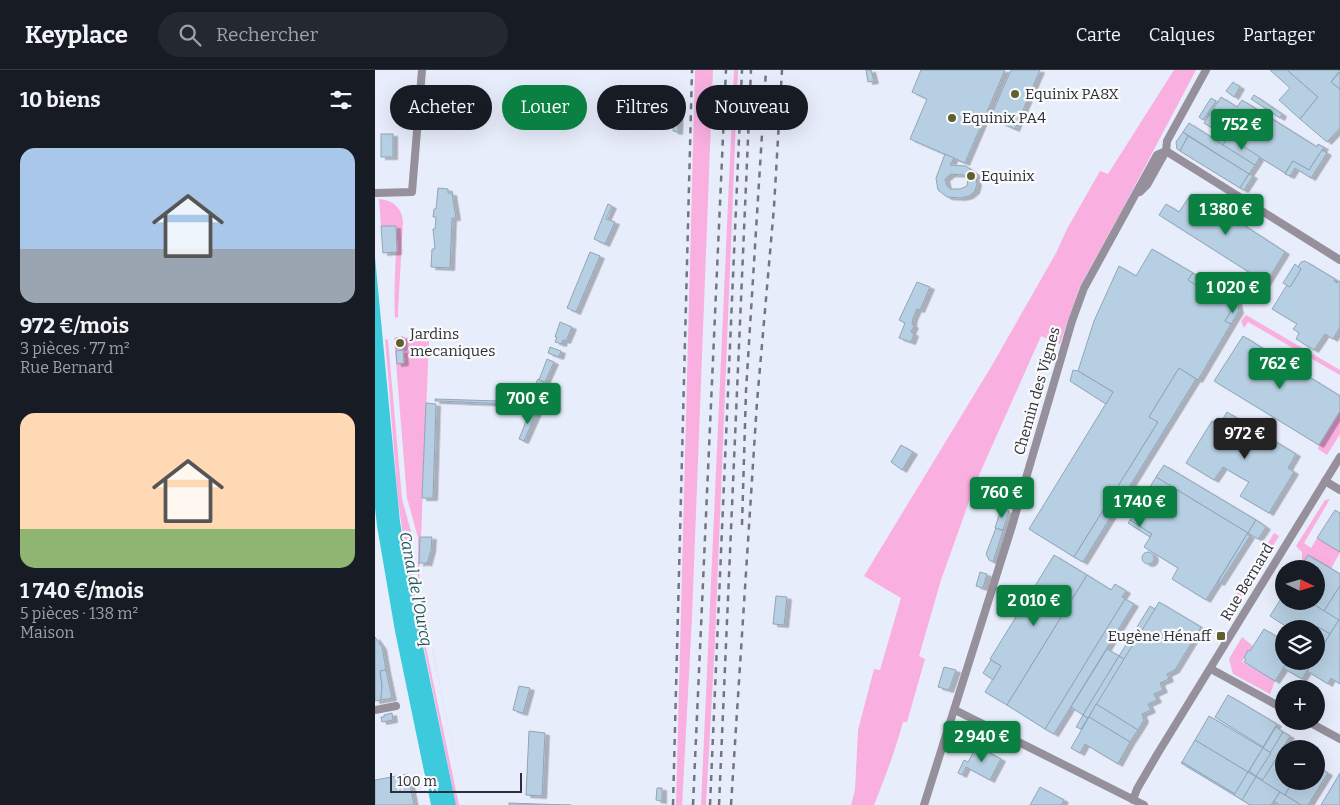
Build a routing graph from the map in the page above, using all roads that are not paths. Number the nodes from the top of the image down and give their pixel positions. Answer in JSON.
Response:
{"nodes":[{"id":1,"x":422,"y":70,"type":"edge"},
{"id":2,"x":1206,"y":70,"type":"edge"},
{"id":3,"x":1166,"y":151,"type":"junction"},
{"id":4,"x":376,"y":193,"type":"edge"},
{"id":5,"x":1340,"y":260,"type":"edge"},
{"id":6,"x":1340,"y":457,"type":"edge"},
{"id":7,"x":1325,"y":481,"type":"junction"},
{"id":8,"x":1340,"y":490,"type":"edge"},
{"id":9,"x":1211,"y":669,"type":"junction"},
{"id":10,"x":1275,"y":704,"type":"edge"},
{"id":11,"x":396,"y":706,"type":"dead end"},
{"id":12,"x":375,"y":710,"type":"edge"},
{"id":13,"x":955,"y":710,"type":"junction"},
{"id":14,"x":1324,"y":730,"type":"edge"},
{"id":15,"x":1340,"y":739,"type":"edge"},
{"id":16,"x":1133,"y":800,"type":"junction"},
{"id":17,"x":924,"y":805,"type":"edge"},
{"id":18,"x":1144,"y":805,"type":"edge"}],
"edges":[{"from":1,"to":4,"type":"street"},
{"from":2,"to":3,"type":"street","name":"Chemin des Vignes"},
{"from":3,"to":5,"type":"street"},
{"from":3,"to":13,"type":"street","name":"Chemin des Vignes"},
{"from":6,"to":7,"type":"street","name":"Rue Bernard"},
{"from":7,"to":8,"type":"street"},
{"from":7,"to":9,"type":"street","name":"Rue Bernard"},
{"from":9,"to":10,"type":"street"},
{"from":9,"to":16,"type":"street","name":"Rue Bernard"},
{"from":11,"to":12,"type":"street"},
{"from":13,"to":16,"type":"street"},
{"from":13,"to":17,"type":"street","name":"Chemin des Vignes"},
{"from":14,"to":15,"type":"street"},
{"from":16,"to":18,"type":"street"}]}
